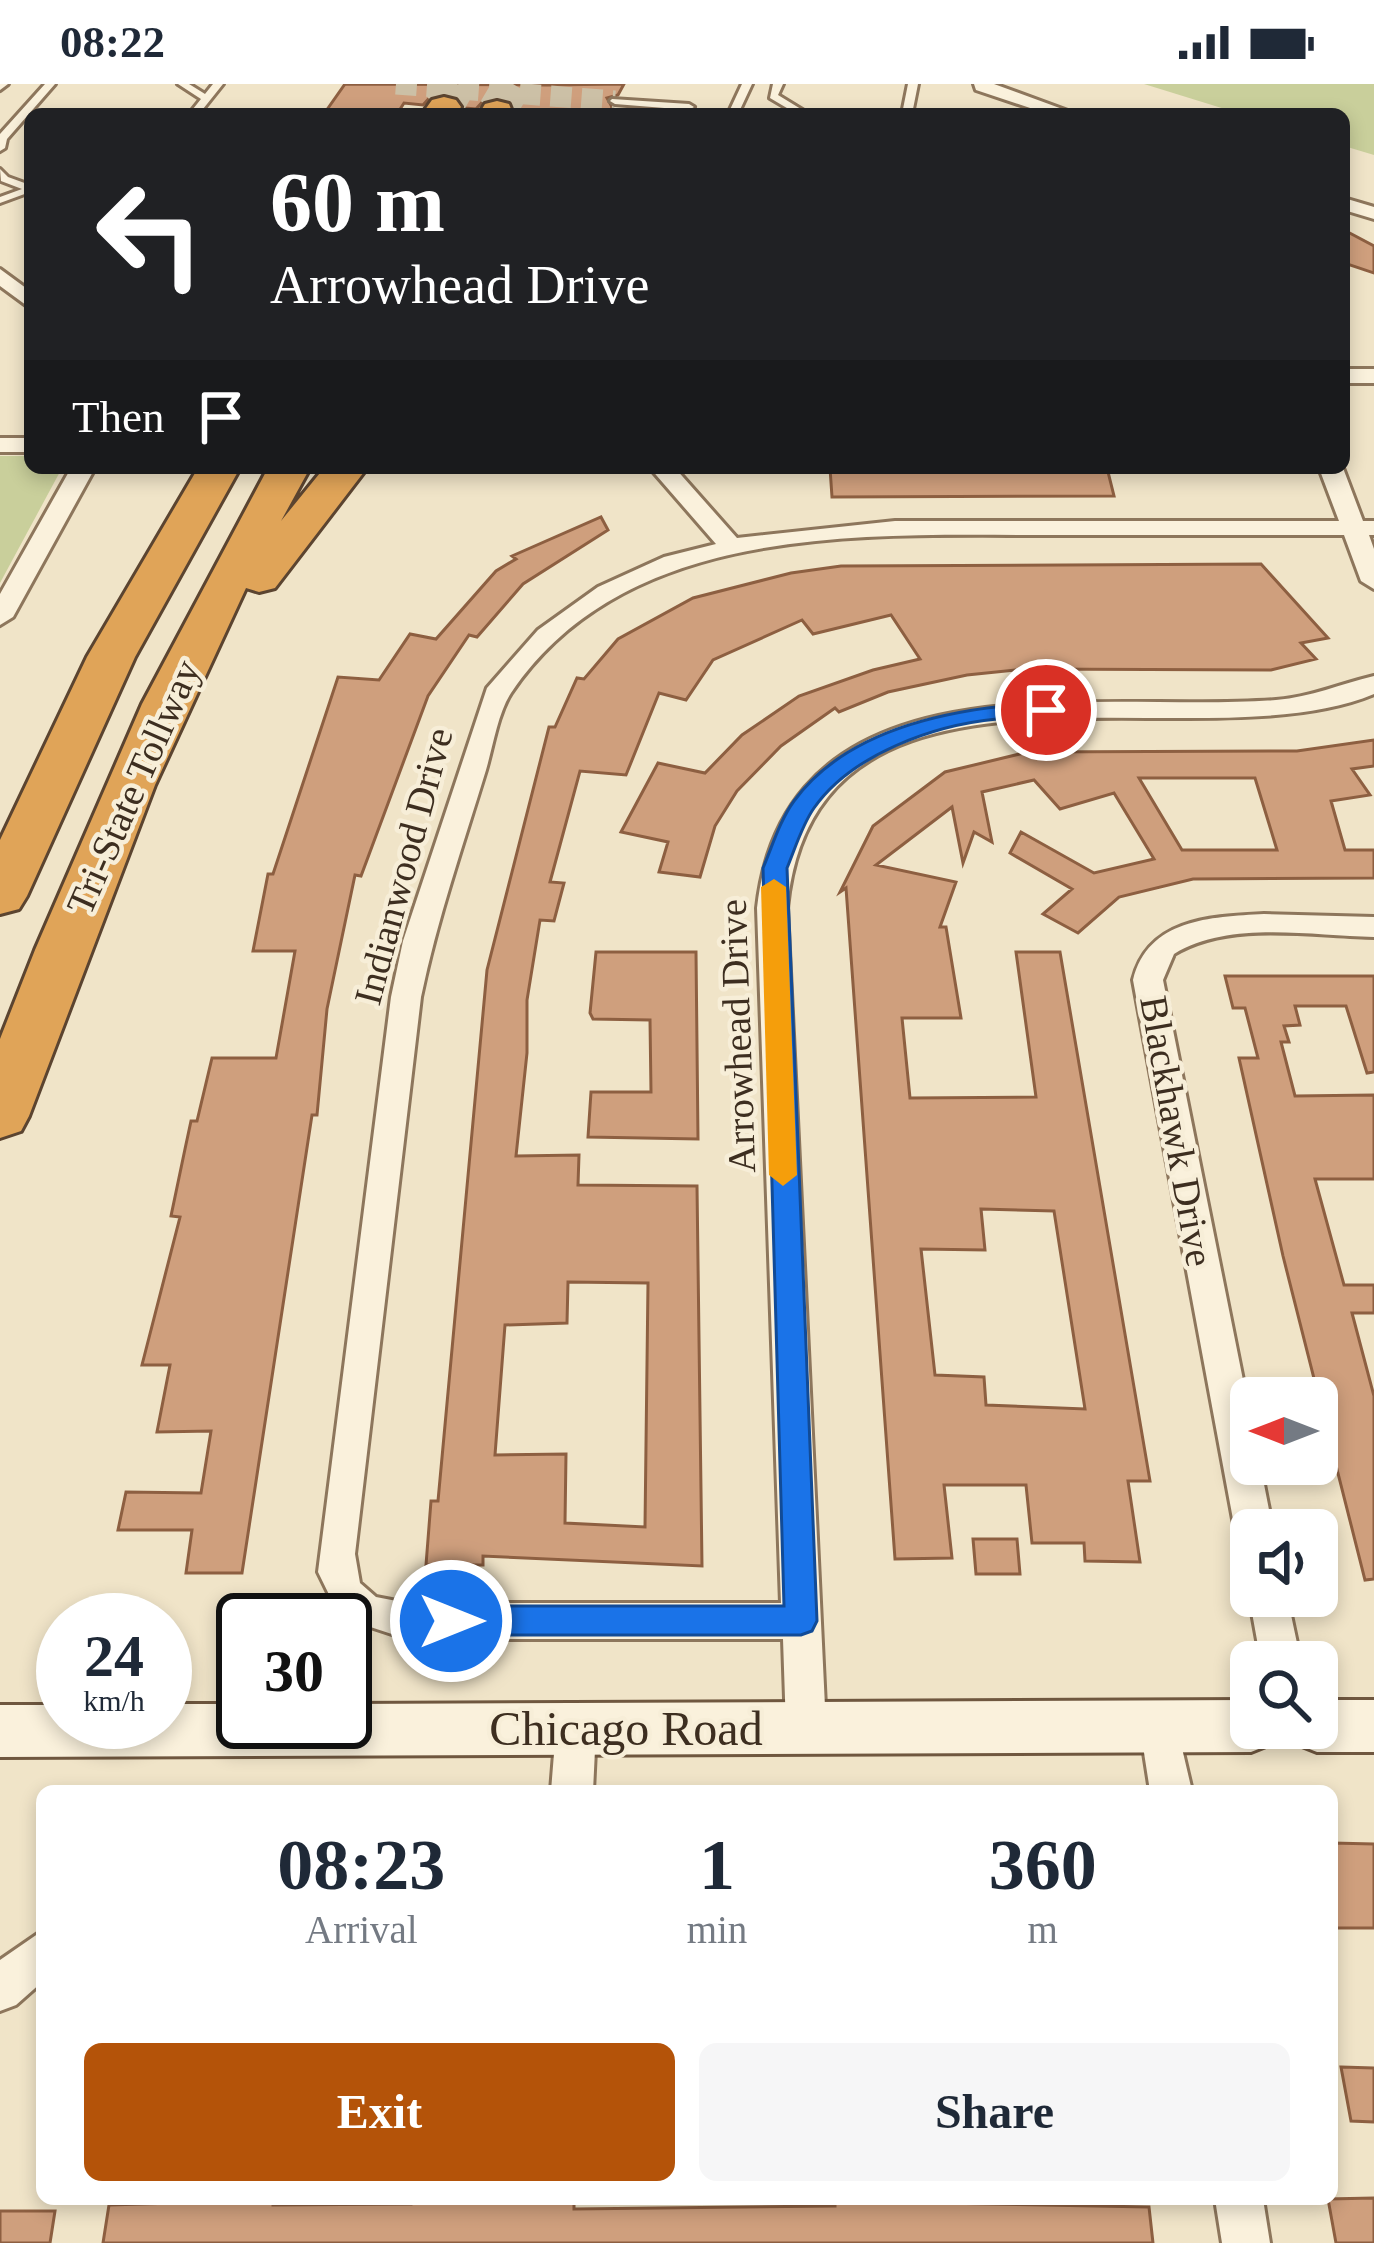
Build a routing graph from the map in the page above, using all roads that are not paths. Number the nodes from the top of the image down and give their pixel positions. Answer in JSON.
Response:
{"nodes":[{"id":1,"x":50,"y":84,"type":"edge"},
{"id":2,"x":183,"y":84,"type":"edge"},
{"id":3,"x":218,"y":84,"type":"edge"},
{"id":4,"x":778,"y":84,"type":"edge"},
{"id":5,"x":982,"y":86,"type":"edge"},
{"id":6,"x":206,"y":98,"type":"junction"},
{"id":7,"x":615,"y":101,"type":"tunnel mouth"},
{"id":8,"x":1033,"y":103,"type":"junction"},
{"id":9,"x":689,"y":107,"type":"dead end"},
{"id":10,"x":29,"y":108,"type":"edge"},
{"id":11,"x":198,"y":108,"type":"edge"},
{"id":12,"x":794,"y":108,"type":"edge"},
{"id":13,"x":1024,"y":108,"type":"edge"},
{"id":14,"x":1048,"y":108,"type":"edge"},
{"id":15,"x":24,"y":113,"type":"edge"},
{"id":16,"x":0,"y":148,"type":"edge"},
{"id":17,"x":0,"y":275,"type":"edge"},
{"id":18,"x":24,"y":297,"type":"edge"},
{"id":19,"x":80,"y":474,"type":"edge"},
{"id":20,"x":173,"y":474,"type":"edge"},
{"id":21,"x":216,"y":474,"type":"edge"},
{"id":22,"x":286,"y":474,"type":"edge"},
{"id":23,"x":341,"y":474,"type":"edge"},
{"id":24,"x":667,"y":474,"type":"edge"},
{"id":25,"x":1333,"y":474,"type":"edge"},
{"id":26,"x":1364,"y":528,"type":"edge"},
{"id":27,"x":731,"y":545,"type":"junction"},
{"id":28,"x":1374,"y":581,"type":"edge"},
{"id":29,"x":0,"y":616,"type":"edge"},
{"id":30,"x":180,"y":676,"type":"junction"},
{"id":31,"x":1374,"y":684,"type":"edge"},
{"id":32,"x":4,"y":887,"type":"edge"},
{"id":33,"x":1374,"y":927,"type":"edge"},
{"id":34,"x":0,"y":1116,"type":"edge"},
{"id":35,"x":1250,"y":1509,"type":"edge"},
{"id":36,"x":801,"y":1621,"type":"junction"},
{"id":37,"x":1230,"y":1726,"type":"edge"},
{"id":38,"x":1338,"y":1726,"type":"edge"},
{"id":39,"x":1374,"y":1726,"type":"edge"},
{"id":40,"x":1160,"y":1727,"type":"junction"},
{"id":41,"x":806,"y":1728,"type":"junction"},
{"id":42,"x":576,"y":1729,"type":"junction"},
{"id":43,"x":0,"y":1731,"type":"edge"},
{"id":44,"x":572,"y":1785,"type":"edge"},
{"id":45,"x":1170,"y":1785,"type":"edge"},
{"id":46,"x":36,"y":1958,"type":"edge"},
{"id":47,"x":0,"y":1989,"type":"edge"},
{"id":48,"x":1240,"y":2205,"type":"edge"},
{"id":49,"x":1246,"y":2243,"type":"edge"}],
"edges":[{"from":1,"to":10,"type":"lane"},
{"from":2,"to":6,"type":"lane"},
{"from":3,"to":6,"type":"lane"},
{"from":4,"to":12,"type":"lane"},
{"from":5,"to":8,"type":"street"},
{"from":6,"to":11,"type":"lane"},
{"from":7,"to":9,"type":"lane"},
{"from":8,"to":13,"type":"street"},
{"from":8,"to":14,"type":"street"},
{"from":15,"to":16,"type":"lane"},
{"from":17,"to":18,"type":"street"},
{"from":19,"to":29,"type":"street"},
{"from":20,"to":32,"type":"highway"},
{"from":21,"to":32,"type":"highway","name":"Tri-State Tollway"},
{"from":22,"to":30,"type":"highway","name":"Tri-State Tollway"},
{"from":23,"to":30,"type":"highway"},
{"from":24,"to":27,"type":"street"},
{"from":25,"to":26,"type":"street"},
{"from":26,"to":27,"type":"street","name":"Indianwood Drive"},
{"from":26,"to":28,"type":"street"},
{"from":27,"to":36,"type":"street","name":"Indianwood Drive"},
{"from":30,"to":34,"type":"highway","name":"Tri-State Tollway"},
{"from":31,"to":36,"type":"street","name":"Arrowhead Drive"},
{"from":33,"to":35,"type":"street","name":"Blackhawk Drive"},
{"from":36,"to":41,"type":"street","name":"Arrowhead Drive"},
{"from":37,"to":40,"type":"street","name":"Chicago Road"},
{"from":38,"to":39,"type":"street"},
{"from":40,"to":41,"type":"street","name":"Chicago Road"},
{"from":40,"to":45,"type":"street"},
{"from":41,"to":42,"type":"street","name":"Chicago Road"},
{"from":42,"to":43,"type":"street","name":"Chicago Road"},
{"from":42,"to":44,"type":"street"},
{"from":46,"to":47,"type":"street"},
{"from":48,"to":49,"type":"street"}]}
